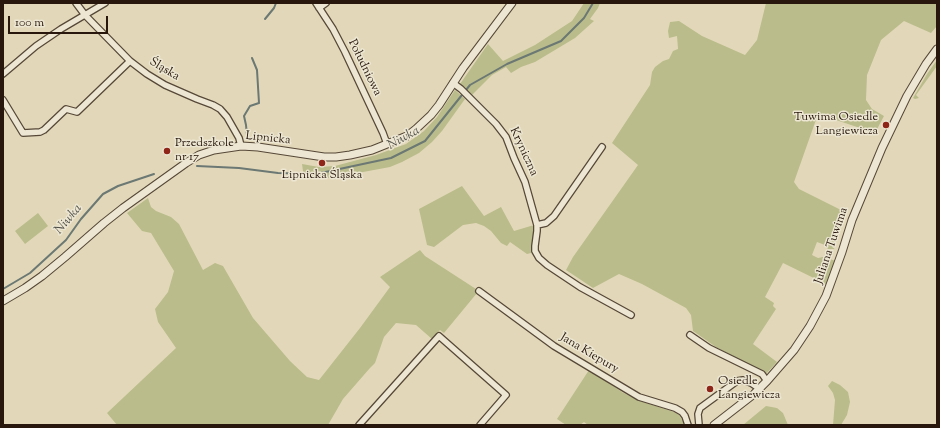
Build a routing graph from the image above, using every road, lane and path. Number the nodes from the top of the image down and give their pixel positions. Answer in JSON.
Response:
{"nodes":[{"id":1,"x":76,"y":3,"type":"edge"},
{"id":2,"x":105,"y":3,"type":"edge"},
{"id":3,"x":326,"y":3,"type":"edge"},
{"id":4,"x":512,"y":3,"type":"edge"},
{"id":5,"x":318,"y":6,"type":"edge"},
{"id":6,"x":85,"y":15,"type":"junction"},
{"id":7,"x":937,"y":49,"type":"edge"},
{"id":8,"x":130,"y":61,"type":"junction"},
{"id":9,"x":3,"y":74,"type":"edge"},
{"id":10,"x":453,"y":83,"type":"junction"},
{"id":11,"x":3,"y":100,"type":"edge"},
{"id":12,"x":387,"y":144,"type":"junction"},
{"id":13,"x":241,"y":146,"type":"junction"},
{"id":14,"x":602,"y":147,"type":"dead end"},
{"id":15,"x":537,"y":225,"type":"junction"},
{"id":16,"x":479,"y":291,"type":"dead end"},
{"id":17,"x":3,"y":301,"type":"edge"},
{"id":18,"x":631,"y":315,"type":"dead end"},
{"id":19,"x":690,"y":335,"type":"dead end"},
{"id":20,"x":768,"y":382,"type":"junction"},
{"id":21,"x":760,"y":389,"type":"junction"},
{"id":22,"x":359,"y":425,"type":"edge"},
{"id":23,"x":480,"y":425,"type":"edge"},
{"id":24,"x":688,"y":425,"type":"edge"},
{"id":25,"x":699,"y":425,"type":"edge"},
{"id":26,"x":714,"y":425,"type":"edge"}],
"edges":[{"from":1,"to":6,"type":"street","name":"Śląska"},
{"from":2,"to":6,"type":"street"},
{"from":3,"to":5,"type":"street"},
{"from":4,"to":10,"type":"street","name":"Lipnicka"},
{"from":5,"to":12,"type":"street","name":"Południowa"},
{"from":6,"to":8,"type":"street","name":"Śląska"},
{"from":6,"to":9,"type":"street"},
{"from":7,"to":20,"type":"street","name":"Juliana Tuwima"},
{"from":8,"to":11,"type":"street"},
{"from":8,"to":13,"type":"street","name":"Śląska"},
{"from":10,"to":12,"type":"street","name":"Lipnicka"},
{"from":10,"to":15,"type":"street","name":"Kryniczna"},
{"from":12,"to":13,"type":"street","name":"Lipnicka"},
{"from":13,"to":17,"type":"street","name":"Lipnicka"},
{"from":14,"to":15,"type":"street"},
{"from":15,"to":18,"type":"street","name":"Kryniczna"},
{"from":16,"to":24,"type":"street","name":"Jana Kiepury"},
{"from":19,"to":20,"type":"street"},
{"from":20,"to":21,"type":"street","name":"Juliana Tuwima"},
{"from":21,"to":25,"type":"street"},
{"from":21,"to":26,"type":"street","name":"Juliana Tuwima"},
{"from":22,"to":23,"type":"street"}]}
